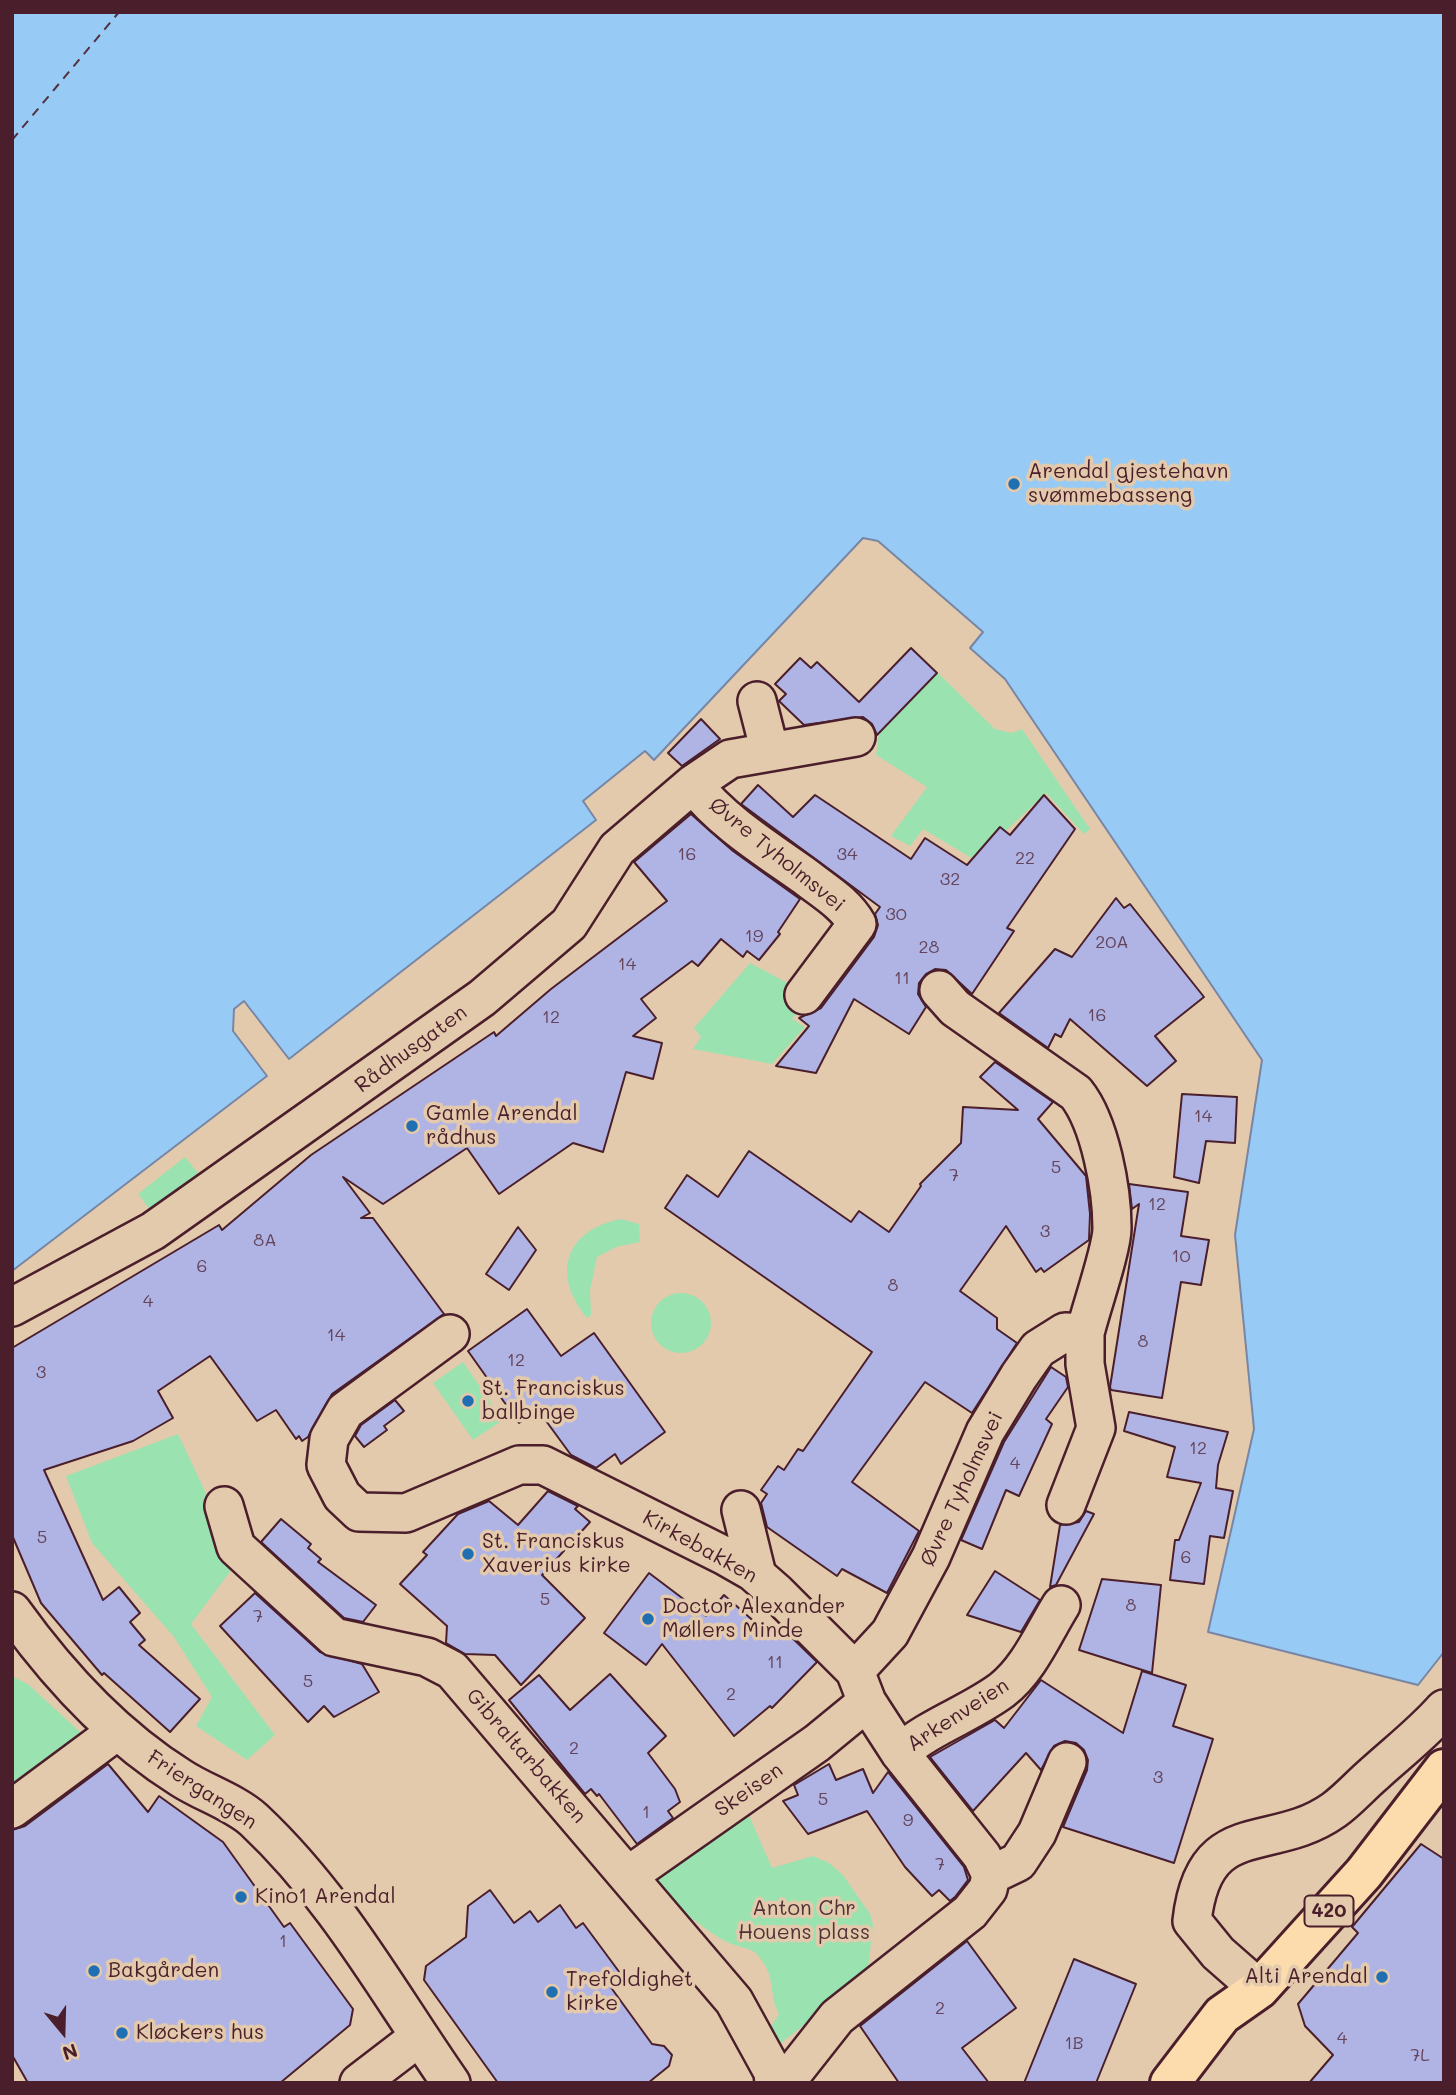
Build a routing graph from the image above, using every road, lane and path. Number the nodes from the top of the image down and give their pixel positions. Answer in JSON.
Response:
{"nodes":[{"id":1,"x":757,"y":701,"type":"dead end"},
{"id":2,"x":856,"y":737,"type":"dead end"},
{"id":3,"x":770,"y":752,"type":"junction"},
{"id":4,"x":694,"y":784,"type":"junction"},
{"id":5,"x":939,"y":990,"type":"dead end"},
{"id":6,"x":804,"y":995,"type":"dead end"},
{"id":7,"x":12,"y":1307,"type":"edge"},
{"id":8,"x":1085,"y":1333,"type":"junction"},
{"id":9,"x":450,"y":1334,"type":"dead end"},
{"id":10,"x":1066,"y":1505,"type":"dead end"},
{"id":11,"x":224,"y":1506,"type":"dead end"},
{"id":12,"x":741,"y":1510,"type":"dead end"},
{"id":13,"x":757,"y":1575,"type":"junction"},
{"id":14,"x":1061,"y":1605,"type":"dead end"},
{"id":15,"x":13,"y":1613,"type":"edge"},
{"id":16,"x":861,"y":1686,"type":"junction"},
{"id":17,"x":1444,"y":1709,"type":"edge"},
{"id":18,"x":117,"y":1731,"type":"junction"},
{"id":19,"x":900,"y":1753,"type":"junction"},
{"id":20,"x":1067,"y":1762,"type":"dead end"},
{"id":21,"x":1444,"y":1769,"type":"edge"},
{"id":22,"x":1444,"y":1789,"type":"edge"},
{"id":23,"x":12,"y":1809,"type":"edge"},
{"id":24,"x":1398,"y":1832,"type":"junction"},
{"id":25,"x":629,"y":1875,"type":"junction"},
{"id":26,"x":991,"y":1875,"type":"junction"},
{"id":27,"x":1259,"y":1989,"type":"junction"},
{"id":28,"x":419,"y":2037,"type":"junction"},
{"id":29,"x":359,"y":2083,"type":"edge"},
{"id":30,"x":451,"y":2083,"type":"edge"},
{"id":31,"x":774,"y":2083,"type":"edge"},
{"id":32,"x":785,"y":2083,"type":"edge"},
{"id":33,"x":1170,"y":2083,"type":"edge"},
{"id":34,"x":1204,"y":2083,"type":"edge"}],
"edges":[{"from":1,"to":3,"type":"street"},
{"from":2,"to":3,"type":"street","name":"Rådhusgaten"},
{"from":3,"to":4,"type":"street","name":"Rådhusgaten"},
{"from":4,"to":6,"type":"street","name":"Øvre Tyholmsvei"},
{"from":4,"to":7,"type":"street","name":"Rådhusgaten"},
{"from":5,"to":8,"type":"street"},
{"from":8,"to":10,"type":"street"},
{"from":8,"to":16,"type":"street","name":"Øvre Tyholmsvei"},
{"from":9,"to":13,"type":"street","name":"Kirkebakken"},
{"from":11,"to":25,"type":"street","name":"Gibraltarbakken"},
{"from":12,"to":13,"type":"street"},
{"from":13,"to":16,"type":"street","name":"Kirkebakken"},
{"from":14,"to":19,"type":"street","name":"Arkenveien"},
{"from":15,"to":18,"type":"street","name":"Friergangen"},
{"from":16,"to":19,"type":"street","name":"Kirkebakken"},
{"from":16,"to":25,"type":"street","name":"Skeisen"},
{"from":17,"to":27,"type":"street"},
{"from":18,"to":23,"type":"street"},
{"from":18,"to":28,"type":"street","name":"Friergangen"},
{"from":19,"to":26,"type":"street","name":"Kirkebakken"},
{"from":20,"to":26,"type":"street"},
{"from":21,"to":24,"type":"main road","number":"420"},
{"from":22,"to":24,"type":"main road","number":"420"},
{"from":24,"to":27,"type":"main road","number":"420"},
{"from":25,"to":31,"type":"street","name":"Gibraltarbakken"},
{"from":26,"to":32,"type":"street"},
{"from":27,"to":33,"type":"main road","number":"420"},
{"from":27,"to":34,"type":"main road","number":"420"},
{"from":28,"to":29,"type":"street"},
{"from":28,"to":30,"type":"street","name":"Friergangen"}]}
